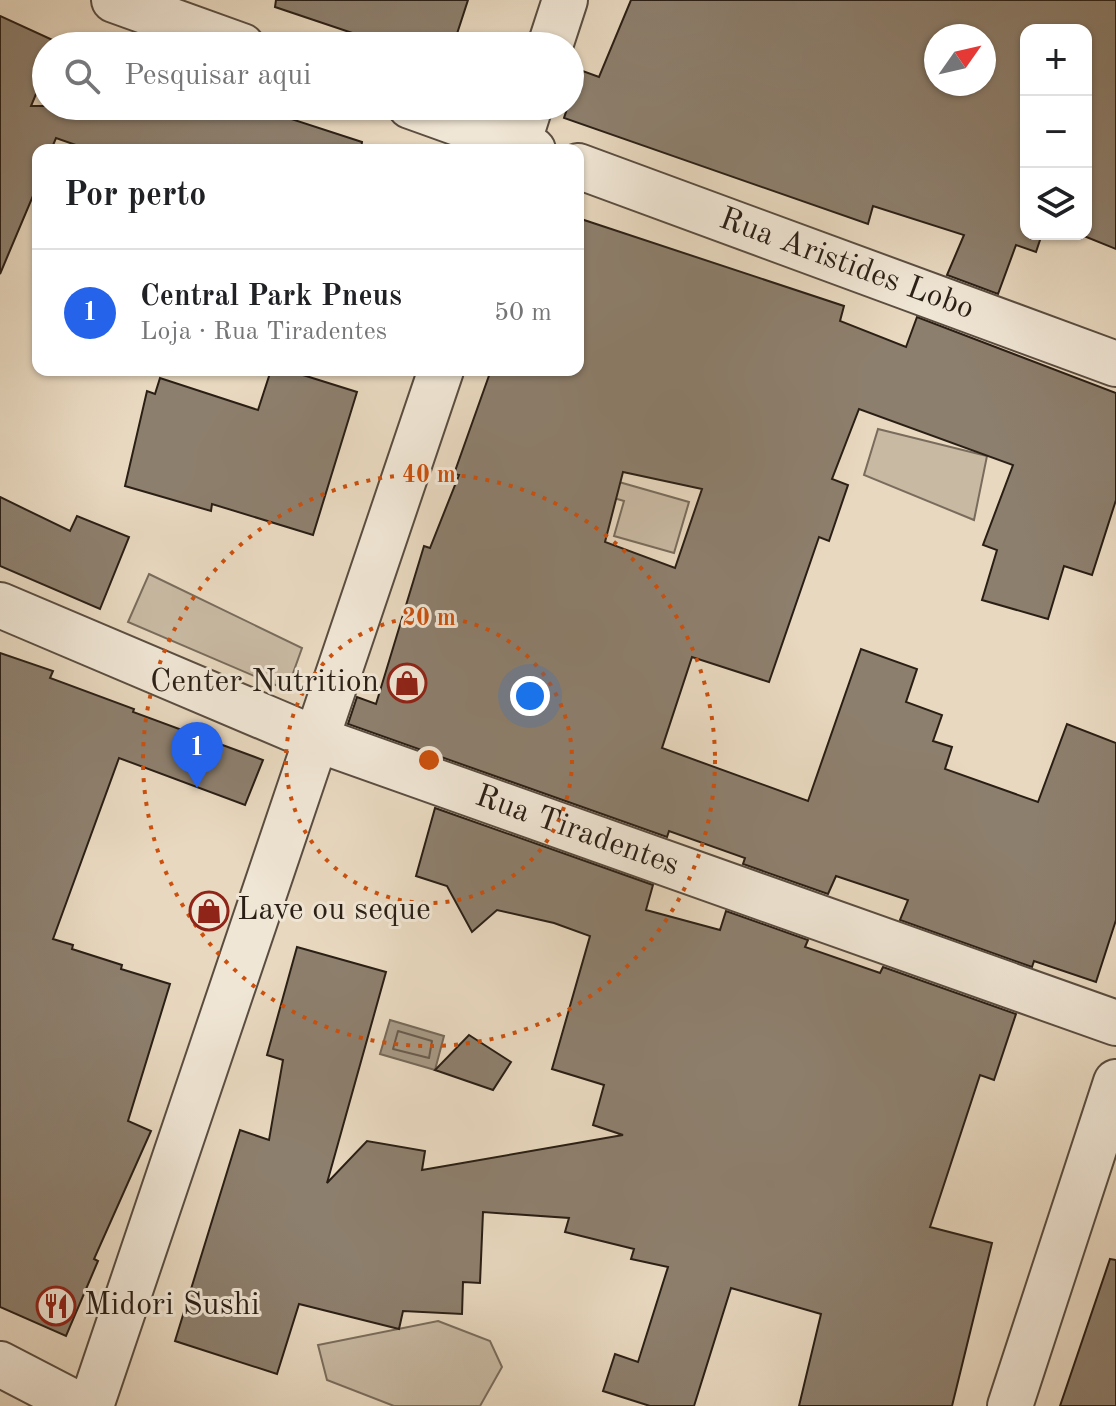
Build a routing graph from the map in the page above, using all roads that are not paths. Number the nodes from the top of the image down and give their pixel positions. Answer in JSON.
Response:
{"nodes":[{"id":1,"x":114,"y":0,"type":"edge"},
{"id":2,"x":565,"y":0,"type":"edge"},
{"id":3,"x":203,"y":32,"type":"edge"},
{"id":4,"x":555,"y":32,"type":"edge"},
{"id":5,"x":460,"y":120,"type":"edge"},
{"id":6,"x":524,"y":138,"type":"edge"},
{"id":7,"x":584,"y":168,"type":"edge"},
{"id":8,"x":1116,"y":364,"type":"edge"},
{"id":9,"x":439,"y":376,"type":"edge"},
{"id":10,"x":0,"y":605,"type":"edge"},
{"id":11,"x":316,"y":739,"type":"junction"},
{"id":12,"x":1116,"y":1023,"type":"edge"},
{"id":13,"x":1116,"y":1082,"type":"edge"},
{"id":14,"x":0,"y":1364,"type":"edge"},
{"id":15,"x":81,"y":1406,"type":"edge"},
{"id":16,"x":91,"y":1406,"type":"edge"},
{"id":17,"x":1010,"y":1406,"type":"edge"}],
"edges":[{"from":1,"to":3,"type":"street"},
{"from":2,"to":4,"type":"street"},
{"from":5,"to":6,"type":"street"},
{"from":7,"to":8,"type":"street","name":"Rua Aristides Lobo"},
{"from":9,"to":11,"type":"street"},
{"from":10,"to":11,"type":"street","name":"Rua Tiradentes"},
{"from":11,"to":12,"type":"street","name":"Rua Tiradentes"},
{"from":11,"to":16,"type":"street"},
{"from":13,"to":17,"type":"street"},
{"from":14,"to":15,"type":"street"}]}
